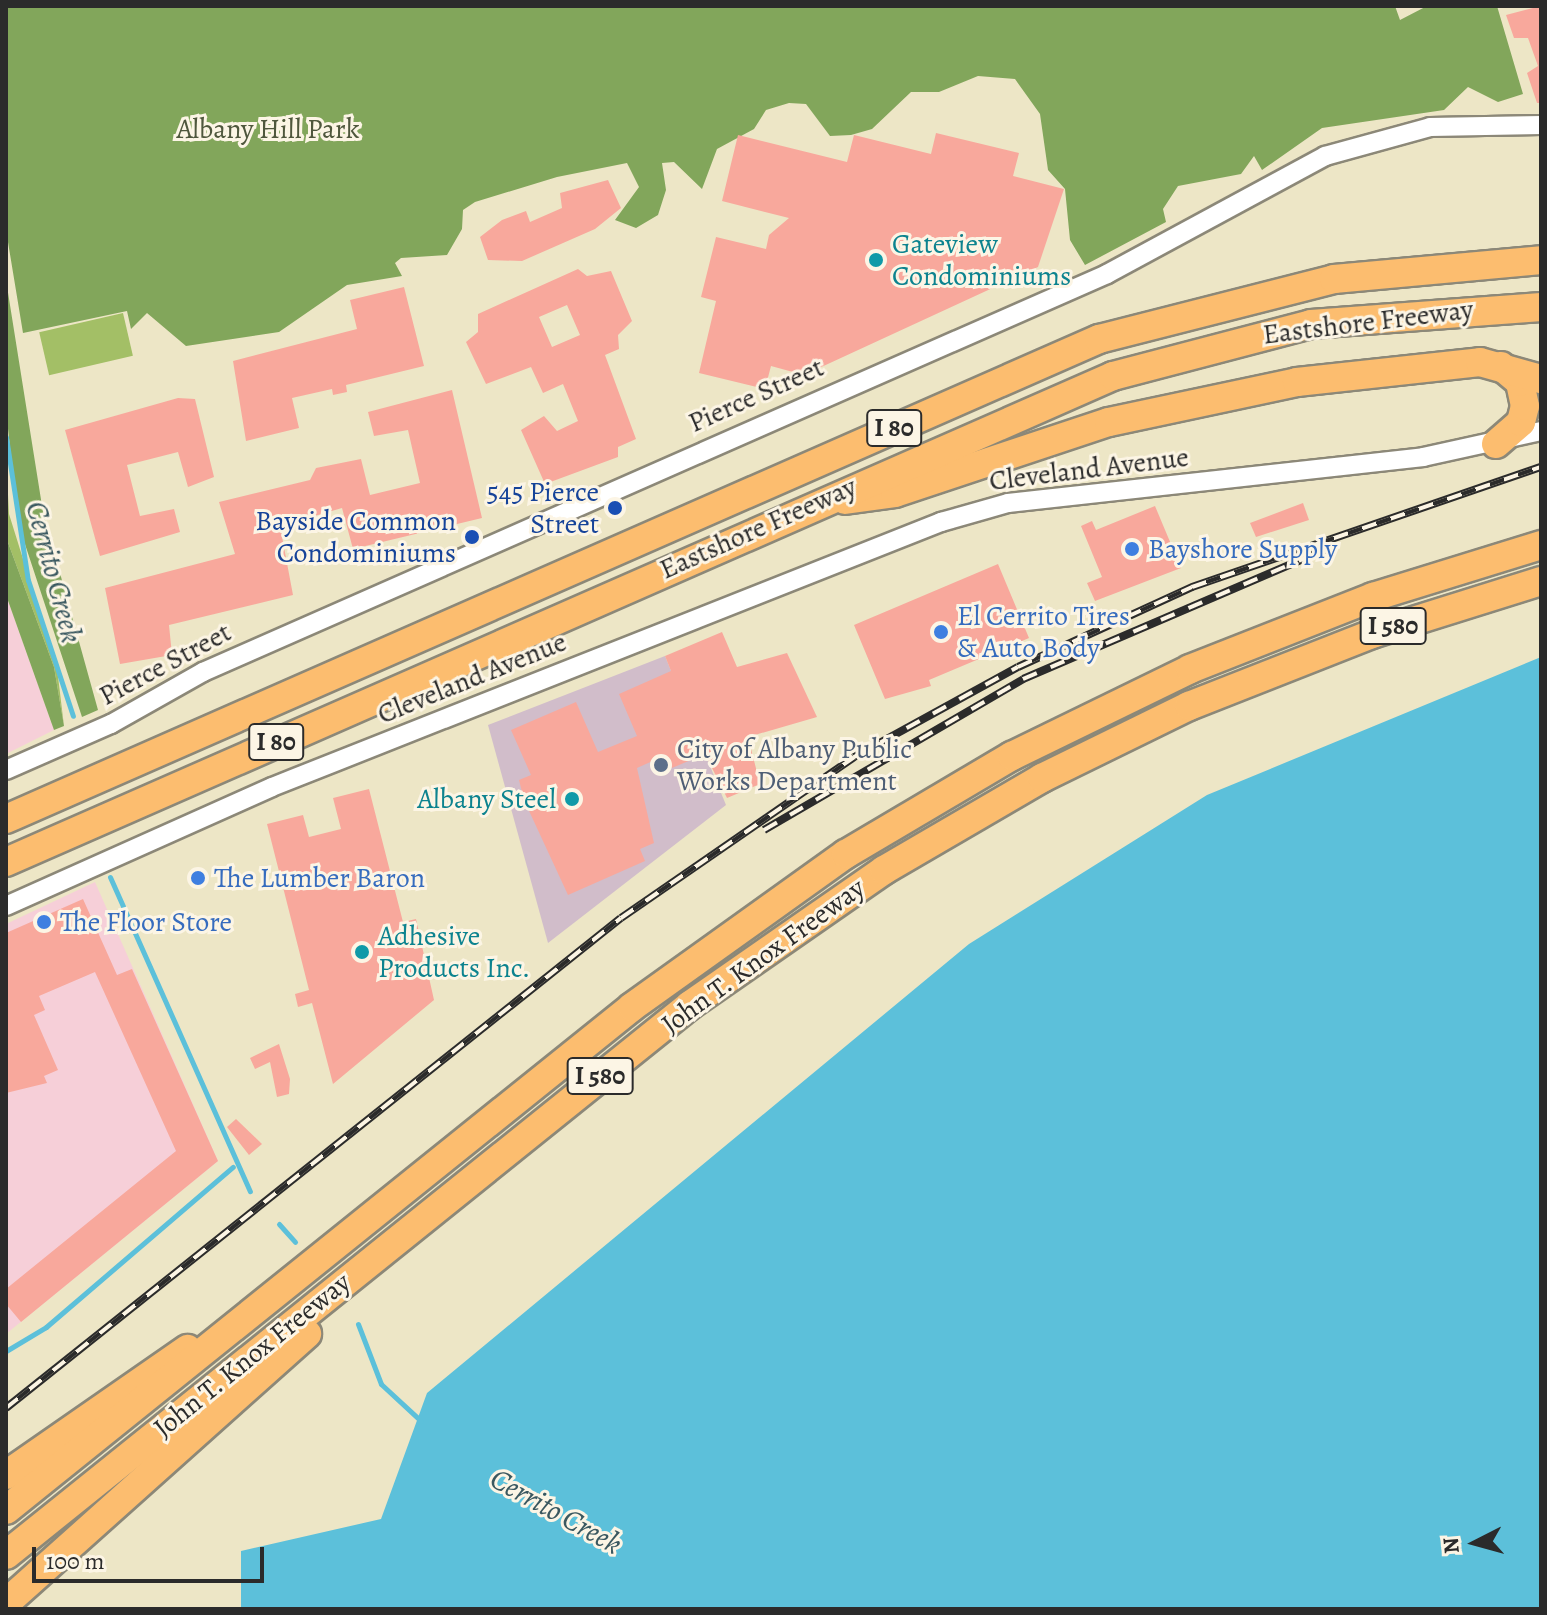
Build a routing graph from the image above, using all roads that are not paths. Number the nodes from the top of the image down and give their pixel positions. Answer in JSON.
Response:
{"nodes":[{"id":1,"x":1541,"y":125,"type":"edge"},
{"id":2,"x":1541,"y":240,"type":"edge"},
{"id":3,"x":1541,"y":260,"type":"edge"},
{"id":4,"x":1334,"y":279,"type":"junction"},
{"id":5,"x":1541,"y":307,"type":"edge"},
{"id":6,"x":1480,"y":362,"type":"junction"},
{"id":7,"x":1541,"y":379,"type":"edge"},
{"id":8,"x":1541,"y":431,"type":"edge"},
{"id":9,"x":1496,"y":444,"type":"junction"},
{"id":10,"x":809,"y":505,"type":"junction"},
{"id":11,"x":1537,"y":545,"type":"edge"},
{"id":12,"x":1541,"y":581,"type":"edge"},
{"id":13,"x":6,"y":770,"type":"edge"},
{"id":14,"x":6,"y":819,"type":"edge"},
{"id":15,"x":6,"y":862,"type":"edge"},
{"id":16,"x":6,"y":906,"type":"edge"},
{"id":17,"x":451,"y":1196,"type":"junction"},
{"id":18,"x":238,"y":1325,"type":"junction"},
{"id":19,"x":6,"y":1475,"type":"edge"},
{"id":20,"x":6,"y":1510,"type":"edge"},
{"id":21,"x":6,"y":1555,"type":"edge"},
{"id":22,"x":6,"y":1603,"type":"edge"}],
"edges":[{"from":1,"to":13,"type":"street","name":"Pierce Street"},
{"from":2,"to":4,"type":"highway"},
{"from":3,"to":4,"type":"highway","name":"Eastshore Freeway","number":"I 80"},
{"from":4,"to":14,"type":"highway","name":"Eastshore Freeway","number":"I 80"},
{"from":5,"to":10,"type":"highway","name":"Eastshore Freeway","number":"I 80"},
{"from":6,"to":7,"type":"highway"},
{"from":6,"to":9,"type":"highway"},
{"from":6,"to":10,"type":"highway"},
{"from":8,"to":9,"type":"street","name":"Cleveland Avenue"},
{"from":9,"to":16,"type":"street","name":"Cleveland Avenue"},
{"from":10,"to":15,"type":"highway","name":"Eastshore Freeway","number":"I 80"},
{"from":11,"to":18,"type":"highway","name":"John T. Knox Freeway","number":"I 580"},
{"from":12,"to":17,"type":"highway","name":"John T. Knox Freeway","number":"I 580"},
{"from":17,"to":21,"type":"highway","name":"John T. Knox Freeway","number":"I 580"},
{"from":17,"to":22,"type":"highway"},
{"from":18,"to":19,"type":"highway"},
{"from":18,"to":20,"type":"highway","name":"John T. Knox Freeway","number":"I 580"}]}
